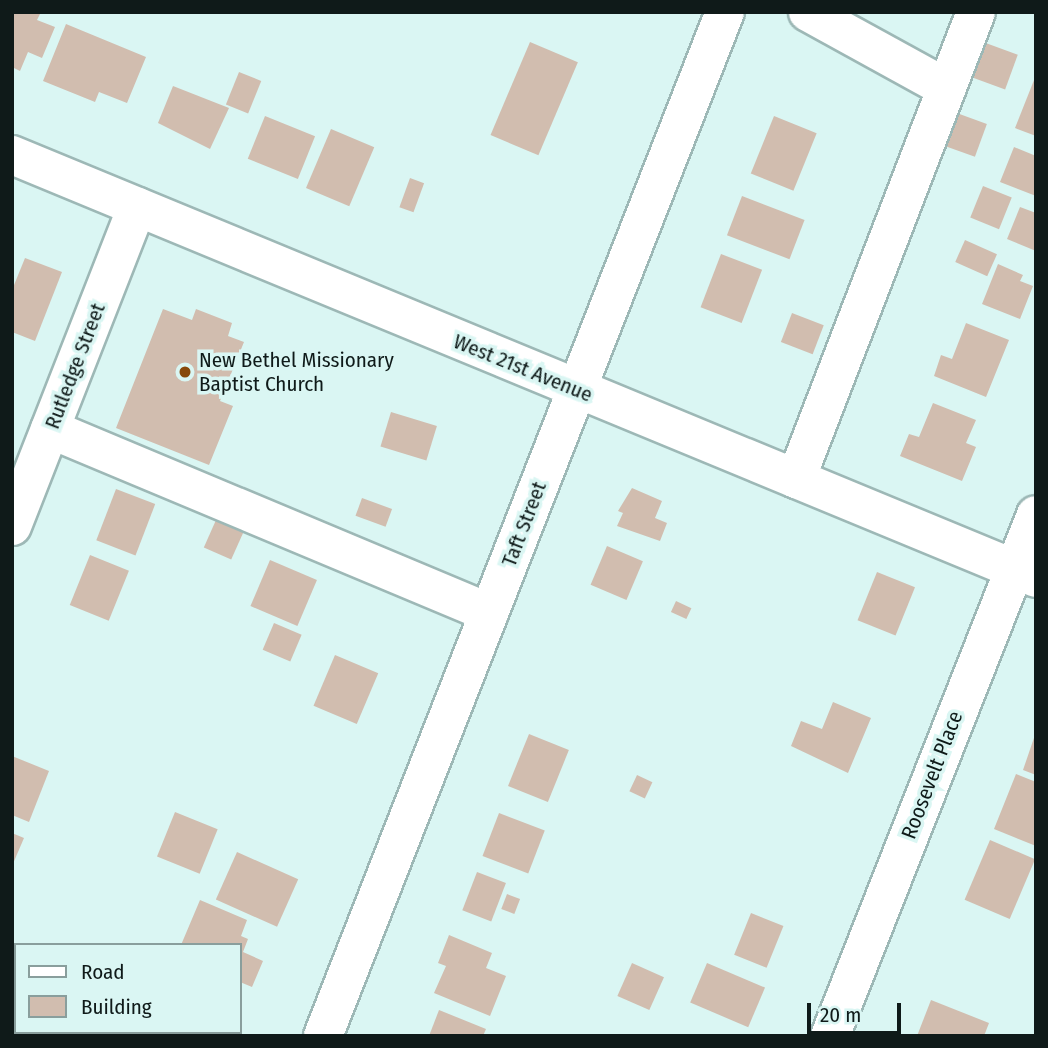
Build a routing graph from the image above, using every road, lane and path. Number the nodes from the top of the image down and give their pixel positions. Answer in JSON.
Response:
{"nodes":[{"id":1,"x":725,"y":12,"type":"edge"},
{"id":2,"x":808,"y":12,"type":"edge"},
{"id":3,"x":976,"y":12,"type":"edge"},
{"id":4,"x":946,"y":88,"type":"junction"},
{"id":5,"x":12,"y":155,"type":"edge"},
{"id":6,"x":137,"y":207,"type":"junction"},
{"id":7,"x":577,"y":390,"type":"junction"},
{"id":8,"x":50,"y":429,"type":"junction"},
{"id":9,"x":796,"y":479,"type":"junction"},
{"id":10,"x":1036,"y":515,"type":"edge"},
{"id":11,"x":12,"y":526,"type":"edge"},
{"id":12,"x":1024,"y":573,"type":"edge"},
{"id":13,"x":489,"y":613,"type":"junction"},
{"id":14,"x":323,"y":1036,"type":"edge"},
{"id":15,"x":830,"y":1036,"type":"edge"}],
"edges":[{"from":1,"to":7,"type":"street","name":"Taft Street"},
{"from":2,"to":4,"type":"street"},
{"from":3,"to":4,"type":"street"},
{"from":4,"to":9,"type":"street"},
{"from":5,"to":6,"type":"street","name":"West 21st Avenue"},
{"from":6,"to":7,"type":"street","name":"West 21st Avenue"},
{"from":6,"to":8,"type":"street","name":"Rutledge Street"},
{"from":7,"to":9,"type":"street","name":"West 21st Avenue"},
{"from":7,"to":13,"type":"street","name":"Taft Street"},
{"from":8,"to":11,"type":"street","name":"Rutledge Street"},
{"from":8,"to":13,"type":"street"},
{"from":9,"to":12,"type":"street","name":"West 21st Avenue"},
{"from":10,"to":12,"type":"street","name":"Roosevelt Place"},
{"from":12,"to":15,"type":"street","name":"Roosevelt Place"},
{"from":13,"to":14,"type":"street","name":"Taft Street"}]}
